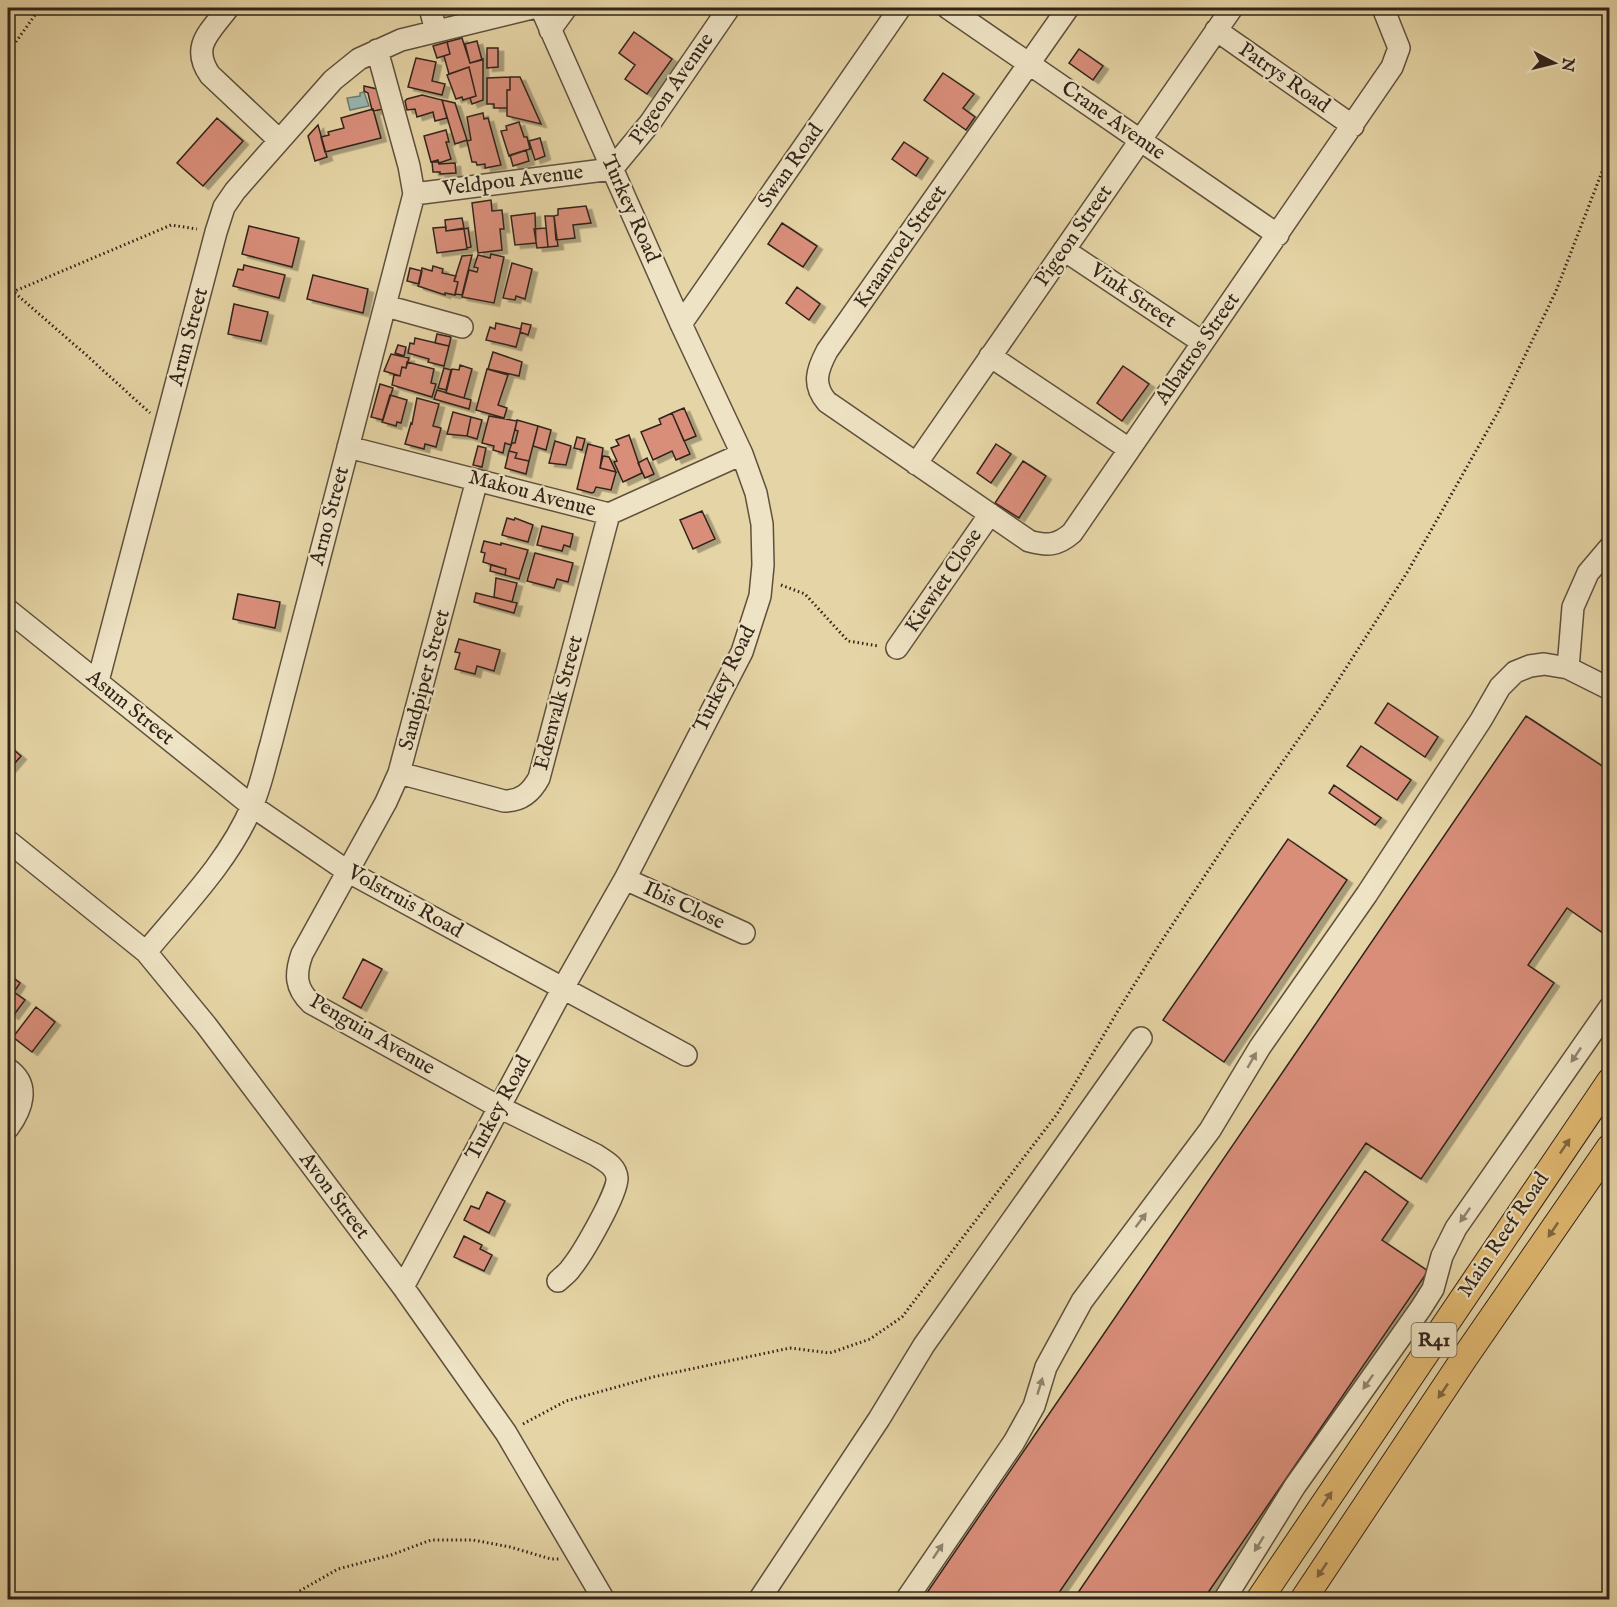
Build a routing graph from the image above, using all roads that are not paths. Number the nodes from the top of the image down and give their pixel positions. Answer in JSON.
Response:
{"nodes":[{"id":1,"x":228,"y":8,"type":"edge"},
{"id":2,"x":430,"y":8,"type":"edge"},
{"id":3,"x":532,"y":8,"type":"edge"},
{"id":4,"x":541,"y":8,"type":"edge"},
{"id":5,"x":566,"y":8,"type":"edge"},
{"id":6,"x":729,"y":8,"type":"edge"},
{"id":7,"x":900,"y":8,"type":"edge"},
{"id":8,"x":948,"y":8,"type":"edge"},
{"id":9,"x":1068,"y":8,"type":"edge"},
{"id":10,"x":1232,"y":8,"type":"edge"},
{"id":11,"x":1383,"y":8,"type":"edge"},
{"id":12,"x":550,"y":30,"type":"junction"},
{"id":13,"x":1216,"y":30,"type":"junction"},
{"id":14,"x":436,"y":31,"type":"junction"},
{"id":15,"x":377,"y":50,"type":"junction"},
{"id":16,"x":1029,"y":63,"type":"junction"},
{"id":17,"x":1353,"y":126,"type":"junction"},
{"id":18,"x":279,"y":140,"type":"junction"},
{"id":19,"x":1140,"y":140,"type":"junction"},
{"id":20,"x":612,"y":169,"type":"junction"},
{"id":21,"x":414,"y":194,"type":"junction"},
{"id":22,"x":1278,"y":235,"type":"junction"},
{"id":23,"x":1064,"y":250,"type":"junction"},
{"id":24,"x":386,"y":306,"type":"junction"},
{"id":25,"x":681,"y":324,"type":"junction"},
{"id":26,"x":462,"y":327,"type":"dead end"},
{"id":27,"x":1202,"y":342,"type":"junction"},
{"id":28,"x":990,"y":356,"type":"junction"},
{"id":29,"x":348,"y":447,"type":"junction"},
{"id":30,"x":1129,"y":449,"type":"junction"},
{"id":31,"x":742,"y":454,"type":"junction"},
{"id":32,"x":916,"y":464,"type":"junction"},
{"id":33,"x":477,"y":480,"type":"junction"},
{"id":34,"x":609,"y":514,"type":"junction"},
{"id":35,"x":990,"y":514,"type":"junction"},
{"id":36,"x":1610,"y":547,"type":"edge"},
{"id":37,"x":8,"y":610,"type":"edge"},
{"id":38,"x":897,"y":648,"type":"road end"},
{"id":39,"x":1568,"y":668,"type":"junction"},
{"id":40,"x":98,"y":681,"type":"junction"},
{"id":41,"x":1610,"y":689,"type":"edge"},
{"id":42,"x":399,"y":773,"type":"junction"},
{"id":43,"x":252,"y":806,"type":"junction"},
{"id":44,"x":9,"y":844,"type":"edge"},
{"id":45,"x":347,"y":871,"type":"junction"},
{"id":46,"x":625,"y":879,"type":"junction"},
{"id":47,"x":744,"y":933,"type":"dead end"},
{"id":48,"x":146,"y":952,"type":"junction"},
{"id":49,"x":563,"y":988,"type":"junction"},
{"id":50,"x":1610,"y":1007,"type":"edge"},
{"id":51,"x":1141,"y":1038,"type":"dead end"},
{"id":52,"x":686,"y":1055,"type":"dead end"},
{"id":53,"x":8,"y":1069,"type":"edge"},
{"id":54,"x":1610,"y":1081,"type":"edge"},
{"id":55,"x":499,"y":1107,"type":"junction"},
{"id":56,"x":8,"y":1128,"type":"edge"},
{"id":57,"x":1610,"y":1147,"type":"edge"},
{"id":58,"x":558,"y":1281,"type":"dead end"},
{"id":59,"x":403,"y":1287,"type":"junction"},
{"id":60,"x":1352,"y":1461,"type":"junction"},
{"id":61,"x":1381,"y":1483,"type":"junction"},
{"id":62,"x":604,"y":1599,"type":"edge"},
{"id":63,"x":759,"y":1599,"type":"edge"},
{"id":64,"x":906,"y":1599,"type":"edge"},
{"id":65,"x":1224,"y":1599,"type":"edge"},
{"id":66,"x":1259,"y":1599,"type":"edge"},
{"id":67,"x":1303,"y":1599,"type":"edge"}],
"edges":[{"from":1,"to":18,"type":"street"},
{"from":2,"to":14,"type":"street"},
{"from":3,"to":14,"type":"street","name":"Arun Street"},
{"from":4,"to":12,"type":"street","name":"Turkey Road"},
{"from":5,"to":12,"type":"street"},
{"from":6,"to":20,"type":"street","name":"Pigeon Avenue"},
{"from":7,"to":25,"type":"street","name":"Swan Road"},
{"from":8,"to":16,"type":"street","name":"Crane Avenue"},
{"from":9,"to":16,"type":"street","name":"Kraanvoel Street"},
{"from":10,"to":13,"type":"street","name":"Pigeon Street"},
{"from":11,"to":17,"type":"street","name":"Albatros Street"},
{"from":12,"to":20,"type":"street","name":"Turkey Road"},
{"from":13,"to":17,"type":"street","name":"Patrys Road"},
{"from":13,"to":19,"type":"street","name":"Pigeon Street"},
{"from":14,"to":15,"type":"street","name":"Arun Street"},
{"from":15,"to":18,"type":"street","name":"Arun Street"},
{"from":15,"to":21,"type":"street","name":"Arno Street"},
{"from":16,"to":19,"type":"street","name":"Crane Avenue"},
{"from":16,"to":32,"type":"street","name":"Kraanvoel Street"},
{"from":17,"to":22,"type":"street","name":"Albatros Street"},
{"from":18,"to":40,"type":"street","name":"Arun Street"},
{"from":19,"to":22,"type":"street","name":"Crane Avenue"},
{"from":19,"to":23,"type":"street","name":"Pigeon Street"},
{"from":20,"to":21,"type":"street","name":"Veldpou Avenue"},
{"from":20,"to":25,"type":"street","name":"Turkey Road"},
{"from":21,"to":24,"type":"street","name":"Arno Street"},
{"from":22,"to":27,"type":"street","name":"Albatros Street"},
{"from":23,"to":27,"type":"street","name":"Vink Street"},
{"from":23,"to":28,"type":"street","name":"Pigeon Street"},
{"from":24,"to":26,"type":"street"},
{"from":24,"to":29,"type":"street","name":"Arno Street"},
{"from":25,"to":31,"type":"street","name":"Turkey Road"},
{"from":27,"to":30,"type":"street","name":"Albatros Street"},
{"from":28,"to":30,"type":"street"},
{"from":28,"to":32,"type":"street","name":"Pigeon Street"},
{"from":29,"to":33,"type":"street","name":"Makou Avenue"},
{"from":29,"to":43,"type":"street","name":"Arno Street"},
{"from":30,"to":35,"type":"street","name":"Albatros Street"},
{"from":31,"to":34,"type":"street","name":"Makou Avenue"},
{"from":31,"to":46,"type":"street","name":"Turkey Road"},
{"from":32,"to":35,"type":"street","name":"Albatros Street"},
{"from":33,"to":34,"type":"street","name":"Makou Avenue"},
{"from":33,"to":42,"type":"street","name":"Sandpiper Street"},
{"from":34,"to":42,"type":"street","name":"Edenvalk Street"},
{"from":35,"to":38,"type":"street","name":"Kiewiet Close"},
{"from":36,"to":39,"type":"street"},
{"from":37,"to":40,"type":"street","name":"Asum Street"},
{"from":39,"to":41,"type":"street"},
{"from":64,"to":39,"type":"street","one_way":true},
{"from":40,"to":43,"type":"street","name":"Asum Street"},
{"from":42,"to":45,"type":"street","name":"Sandpiper Street"},
{"from":43,"to":45,"type":"street","name":"Volstruis Road"},
{"from":43,"to":48,"type":"street","name":"Arno Street"},
{"from":44,"to":48,"type":"street","name":"Avon Street"},
{"from":45,"to":49,"type":"street","name":"Volstruis Road"},
{"from":45,"to":55,"type":"street","name":"Penguin Avenue"},
{"from":46,"to":47,"type":"street","name":"Ibis Close"},
{"from":46,"to":49,"type":"street","name":"Turkey Road"},
{"from":48,"to":59,"type":"street","name":"Avon Street"},
{"from":49,"to":52,"type":"street","name":"Volstruis Road"},
{"from":49,"to":55,"type":"street","name":"Turkey Road"},
{"from":50,"to":65,"type":"street","one_way":true},
{"from":51,"to":63,"type":"street"},
{"from":53,"to":56,"type":"street"},
{"from":60,"to":54,"type":"main road","name":"Main Reef Road","number":"R41","one_way":true},
{"from":55,"to":58,"type":"street","name":"Penguin Avenue"},
{"from":55,"to":59,"type":"street","name":"Turkey Road"},
{"from":57,"to":61,"type":"main road","name":"Main Reef Road","number":"R41","one_way":true},
{"from":59,"to":62,"type":"street","name":"Avon Street"},
{"from":60,"to":61,"type":"main road"},
{"from":66,"to":60,"type":"main road","name":"Main Reef Road","number":"R41","one_way":true},
{"from":61,"to":67,"type":"main road","name":"Main Reef Road","number":"R41","one_way":true}]}
